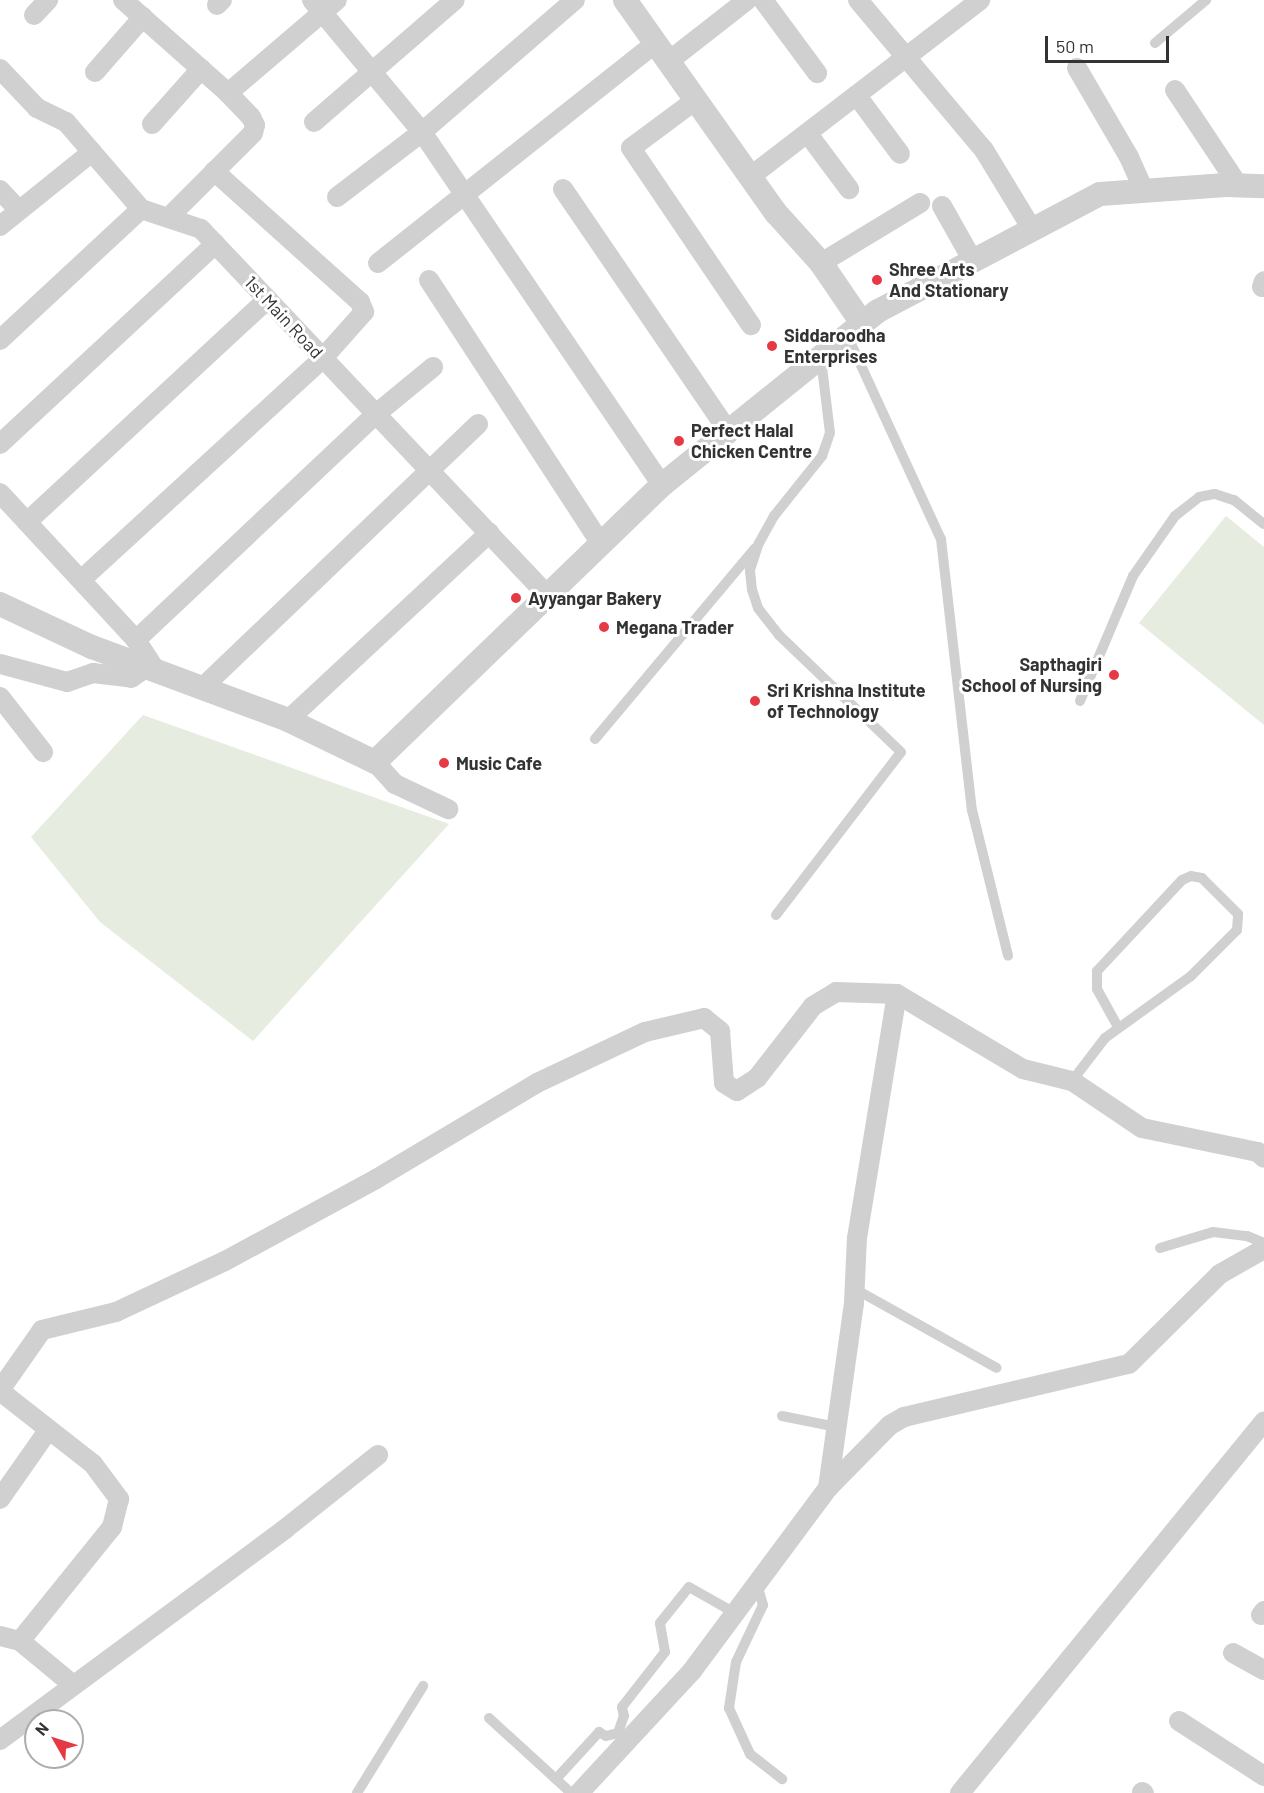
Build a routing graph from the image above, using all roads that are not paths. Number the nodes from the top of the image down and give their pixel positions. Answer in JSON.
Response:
{"nodes":[{"id":1,"x":48,"y":0,"type":"edge"},
{"id":2,"x":123,"y":0,"type":"edge"},
{"id":3,"x":454,"y":0,"type":"edge"},
{"id":4,"x":575,"y":0,"type":"edge"},
{"id":5,"x":625,"y":0,"type":"edge"},
{"id":6,"x":747,"y":0,"type":"edge"},
{"id":7,"x":763,"y":0,"type":"edge"},
{"id":8,"x":858,"y":0,"type":"edge"},
{"id":9,"x":980,"y":0,"type":"edge"},
{"id":10,"x":1206,"y":0,"type":"edge"},
{"id":11,"x":324,"y":4,"type":"edge"},
{"id":12,"x":34,"y":15,"type":"dead end"},
{"id":13,"x":142,"y":17,"type":"junction"},
{"id":14,"x":1155,"y":43,"type":"dead end"},
{"id":15,"x":663,"y":52,"type":"junction"},
{"id":16,"x":906,"y":59,"type":"junction"},
{"id":17,"x":1077,"y":68,"type":"dead end"},
{"id":18,"x":0,"y":69,"type":"edge"},
{"id":19,"x":201,"y":69,"type":"junction"},
{"id":20,"x":95,"y":72,"type":"dead end"},
{"id":21,"x":370,"y":72,"type":"junction"},
{"id":22,"x":817,"y":73,"type":"dead end"},
{"id":23,"x":1175,"y":90,"type":"dead end"},
{"id":24,"x":228,"y":93,"type":"junction"},
{"id":25,"x":857,"y":96,"type":"junction"},
{"id":26,"x":697,"y":99,"type":"junction"},
{"id":27,"x":314,"y":122,"type":"dead end"},
{"id":28,"x":152,"y":124,"type":"dead end"},
{"id":29,"x":422,"y":132,"type":"junction"},
{"id":30,"x":808,"y":134,"type":"junction"},
{"id":31,"x":92,"y":152,"type":"junction"},
{"id":32,"x":900,"y":154,"type":"dead end"},
{"id":33,"x":214,"y":171,"type":"junction"},
{"id":34,"x":751,"y":177,"type":"junction"},
{"id":35,"x":1238,"y":185,"type":"junction"},
{"id":36,"x":1264,"y":186,"type":"edge"},
{"id":37,"x":563,"y":189,"type":"dead end"},
{"id":38,"x":849,"y":189,"type":"dead end"},
{"id":39,"x":0,"y":190,"type":"edge"},
{"id":40,"x":1144,"y":191,"type":"junction"},
{"id":41,"x":464,"y":194,"type":"junction"},
{"id":42,"x":337,"y":197,"type":"dead end"},
{"id":43,"x":920,"y":203,"type":"dead end"},
{"id":44,"x":942,"y":206,"type":"dead end"},
{"id":45,"x":18,"y":209,"type":"junction"},
{"id":46,"x":141,"y":209,"type":"junction"},
{"id":47,"x":168,"y":218,"type":"junction"},
{"id":48,"x":0,"y":226,"type":"edge"},
{"id":49,"x":1032,"y":230,"type":"junction"},
{"id":50,"x":215,"y":244,"type":"junction"},
{"id":51,"x":973,"y":261,"type":"junction"},
{"id":52,"x":821,"y":262,"type":"junction"},
{"id":53,"x":378,"y":263,"type":"dead end"},
{"id":54,"x":429,"y":280,"type":"dead end"},
{"id":55,"x":267,"y":299,"type":"junction"},
{"id":56,"x":751,"y":325,"type":"dead end"},
{"id":57,"x":855,"y":329,"type":"junction"},
{"id":58,"x":0,"y":340,"type":"edge"},
{"id":59,"x":820,"y":356,"type":"junction"},
{"id":60,"x":323,"y":358,"type":"junction"},
{"id":61,"x":433,"y":367,"type":"dead end"},
{"id":62,"x":376,"y":414,"type":"junction"},
{"id":63,"x":478,"y":424,"type":"dead end"},
{"id":64,"x":728,"y":431,"type":"junction"},
{"id":65,"x":0,"y":444,"type":"edge"},
{"id":66,"x":430,"y":471,"type":"junction"},
{"id":67,"x":662,"y":485,"type":"junction"},
{"id":68,"x":0,"y":493,"type":"edge"},
{"id":69,"x":27,"y":522,"type":"junction"},
{"id":70,"x":1264,"y":524,"type":"edge"},
{"id":71,"x":489,"y":533,"type":"junction"},
{"id":72,"x":759,"y":543,"type":"junction"},
{"id":73,"x":602,"y":545,"type":"junction"},
{"id":74,"x":81,"y":580,"type":"junction"},
{"id":75,"x":549,"y":597,"type":"junction"},
{"id":76,"x":0,"y":604,"type":"edge"},
{"id":77,"x":136,"y":640,"type":"junction"},
{"id":78,"x":0,"y":664,"type":"edge"},
{"id":79,"x":152,"y":669,"type":"junction"},
{"id":80,"x":202,"y":688,"type":"junction"},
{"id":81,"x":0,"y":697,"type":"edge"},
{"id":82,"x":1080,"y":701,"type":"dead end"},
{"id":83,"x":288,"y":720,"type":"junction"},
{"id":84,"x":595,"y":739,"type":"dead end"},
{"id":85,"x":44,"y":752,"type":"dead end"},
{"id":86,"x":375,"y":762,"type":"junction"},
{"id":87,"x":448,"y":809,"type":"dead end"},
{"id":88,"x":776,"y":915,"type":"dead end"},
{"id":89,"x":1008,"y":956,"type":"dead end"},
{"id":90,"x":897,"y":994,"type":"junction"},
{"id":91,"x":1118,"y":1028,"type":"junction"},
{"id":92,"x":1072,"y":1081,"type":"junction"},
{"id":93,"x":1264,"y":1158,"type":"edge"},
{"id":94,"x":1264,"y":1243,"type":"edge"},
{"id":95,"x":1160,"y":1248,"type":"dead end"},
{"id":96,"x":1264,"y":1248,"type":"edge"},
{"id":97,"x":855,"y":1289,"type":"junction"},
{"id":98,"x":997,"y":1368,"type":"dead end"},
{"id":99,"x":0,"y":1390,"type":"edge"},
{"id":100,"x":782,"y":1416,"type":"dead end"},
{"id":101,"x":1264,"y":1422,"type":"edge"},
{"id":102,"x":836,"y":1428,"type":"junction"},
{"id":103,"x":49,"y":1430,"type":"junction"},
{"id":104,"x":378,"y":1455,"type":"dead end"},
{"id":105,"x":828,"y":1488,"type":"junction"},
{"id":106,"x":0,"y":1499,"type":"edge"},
{"id":107,"x":757,"y":1583,"type":"junction"},
{"id":108,"x":735,"y":1613,"type":"junction"},
{"id":109,"x":0,"y":1636,"type":"edge"},
{"id":110,"x":20,"y":1641,"type":"junction"},
{"id":111,"x":1233,"y":1653,"type":"dead end"},
{"id":112,"x":1264,"y":1670,"type":"edge"},
{"id":113,"x":72,"y":1684,"type":"junction"},
{"id":114,"x":423,"y":1686,"type":"dead end"},
{"id":115,"x":489,"y":1718,"type":"dead end"},
{"id":116,"x":1179,"y":1721,"type":"dead end"},
{"id":117,"x":0,"y":1740,"type":"edge"},
{"id":118,"x":1264,"y":1776,"type":"edge"},
{"id":119,"x":556,"y":1779,"type":"junction"},
{"id":120,"x":782,"y":1779,"type":"dead end"},
{"id":121,"x":357,"y":1793,"type":"edge"},
{"id":122,"x":572,"y":1793,"type":"edge"},
{"id":123,"x":579,"y":1793,"type":"edge"},
{"id":124,"x":960,"y":1793,"type":"edge"}],
"edges":[{"from":1,"to":12,"type":"street"},
{"from":2,"to":13,"type":"street"},
{"from":3,"to":21,"type":"street"},
{"from":4,"to":29,"type":"street"},
{"from":5,"to":15,"type":"street"},
{"from":6,"to":15,"type":"street"},
{"from":7,"to":22,"type":"street"},
{"from":8,"to":16,"type":"street"},
{"from":9,"to":16,"type":"street"},
{"from":10,"to":14,"type":"lane"},
{"from":11,"to":21,"type":"street"},
{"from":11,"to":24,"type":"street"},
{"from":13,"to":19,"type":"street"},
{"from":13,"to":20,"type":"street"},
{"from":15,"to":26,"type":"street"},
{"from":15,"to":41,"type":"street"},
{"from":16,"to":25,"type":"street"},
{"from":16,"to":49,"type":"street"},
{"from":17,"to":40,"type":"street"},
{"from":18,"to":31,"type":"street"},
{"from":19,"to":24,"type":"street"},
{"from":19,"to":28,"type":"street"},
{"from":21,"to":27,"type":"street"},
{"from":21,"to":29,"type":"street"},
{"from":23,"to":35,"type":"street"},
{"from":24,"to":33,"type":"street"},
{"from":25,"to":30,"type":"street"},
{"from":25,"to":32,"type":"street"},
{"from":26,"to":34,"type":"street"},
{"from":26,"to":56,"type":"street"},
{"from":29,"to":41,"type":"street"},
{"from":29,"to":42,"type":"street"},
{"from":30,"to":34,"type":"street"},
{"from":30,"to":38,"type":"street"},
{"from":31,"to":45,"type":"street"},
{"from":31,"to":46,"type":"street"},
{"from":33,"to":47,"type":"street"},
{"from":33,"to":60,"type":"street"},
{"from":34,"to":52,"type":"street"},
{"from":35,"to":36,"type":"street"},
{"from":35,"to":40,"type":"street"},
{"from":37,"to":64,"type":"street"},
{"from":39,"to":45,"type":"street"},
{"from":40,"to":49,"type":"street"},
{"from":41,"to":53,"type":"street"},
{"from":41,"to":67,"type":"street"},
{"from":43,"to":52,"type":"street"},
{"from":44,"to":51,"type":"street"},
{"from":45,"to":48,"type":"street"},
{"from":46,"to":47,"type":"street","name":"1st Main Road"},
{"from":46,"to":58,"type":"street"},
{"from":47,"to":50,"type":"street","name":"1st Main Road"},
{"from":49,"to":51,"type":"street"},
{"from":50,"to":55,"type":"street","name":"1st Main Road"},
{"from":50,"to":65,"type":"street"},
{"from":51,"to":57,"type":"street"},
{"from":52,"to":57,"type":"street"},
{"from":54,"to":73,"type":"street"},
{"from":55,"to":60,"type":"street","name":"1st Main Road"},
{"from":55,"to":69,"type":"street"},
{"from":57,"to":59,"type":"street"},
{"from":57,"to":89,"type":"lane"},
{"from":59,"to":64,"type":"street"},
{"from":59,"to":72,"type":"lane"},
{"from":60,"to":62,"type":"street","name":"1st Main Road"},
{"from":60,"to":74,"type":"street"},
{"from":61,"to":62,"type":"street"},
{"from":62,"to":66,"type":"street","name":"1st Main Road"},
{"from":62,"to":77,"type":"street"},
{"from":63,"to":66,"type":"street"},
{"from":64,"to":67,"type":"street"},
{"from":66,"to":71,"type":"street","name":"1st Main Road"},
{"from":66,"to":80,"type":"street"},
{"from":67,"to":73,"type":"street"},
{"from":68,"to":69,"type":"street"},
{"from":69,"to":74,"type":"street"},
{"from":70,"to":82,"type":"lane"},
{"from":71,"to":75,"type":"street","name":"1st Main Road"},
{"from":71,"to":83,"type":"street"},
{"from":72,"to":84,"type":"lane"},
{"from":72,"to":88,"type":"lane"},
{"from":73,"to":75,"type":"street"},
{"from":74,"to":77,"type":"street"},
{"from":75,"to":86,"type":"street"},
{"from":76,"to":79,"type":"street"},
{"from":77,"to":79,"type":"street"},
{"from":78,"to":79,"type":"street"},
{"from":79,"to":80,"type":"street"},
{"from":80,"to":83,"type":"street"},
{"from":81,"to":85,"type":"street"},
{"from":83,"to":86,"type":"street"},
{"from":86,"to":87,"type":"street"},
{"from":90,"to":92,"type":"street"},
{"from":90,"to":97,"type":"street"},
{"from":90,"to":99,"type":"street"},
{"from":91,"to":91,"type":"lane"},
{"from":91,"to":92,"type":"lane"},
{"from":92,"to":93,"type":"street"},
{"from":94,"to":95,"type":"lane"},
{"from":96,"to":105,"type":"street"},
{"from":97,"to":98,"type":"lane"},
{"from":97,"to":102,"type":"street"},
{"from":99,"to":103,"type":"street"},
{"from":100,"to":102,"type":"lane"},
{"from":101,"to":124,"type":"street"},
{"from":102,"to":105,"type":"street"},
{"from":103,"to":106,"type":"street"},
{"from":103,"to":110,"type":"street"},
{"from":104,"to":113,"type":"street"},
{"from":105,"to":107,"type":"street"},
{"from":107,"to":108,"type":"street"},
{"from":107,"to":120,"type":"lane"},
{"from":108,"to":119,"type":"lane"},
{"from":108,"to":123,"type":"street"},
{"from":109,"to":110,"type":"street"},
{"from":110,"to":113,"type":"street"},
{"from":111,"to":112,"type":"street"},
{"from":113,"to":117,"type":"street"},
{"from":114,"to":121,"type":"lane"},
{"from":115,"to":119,"type":"lane"},
{"from":116,"to":118,"type":"street"},
{"from":119,"to":122,"type":"lane"}]}
